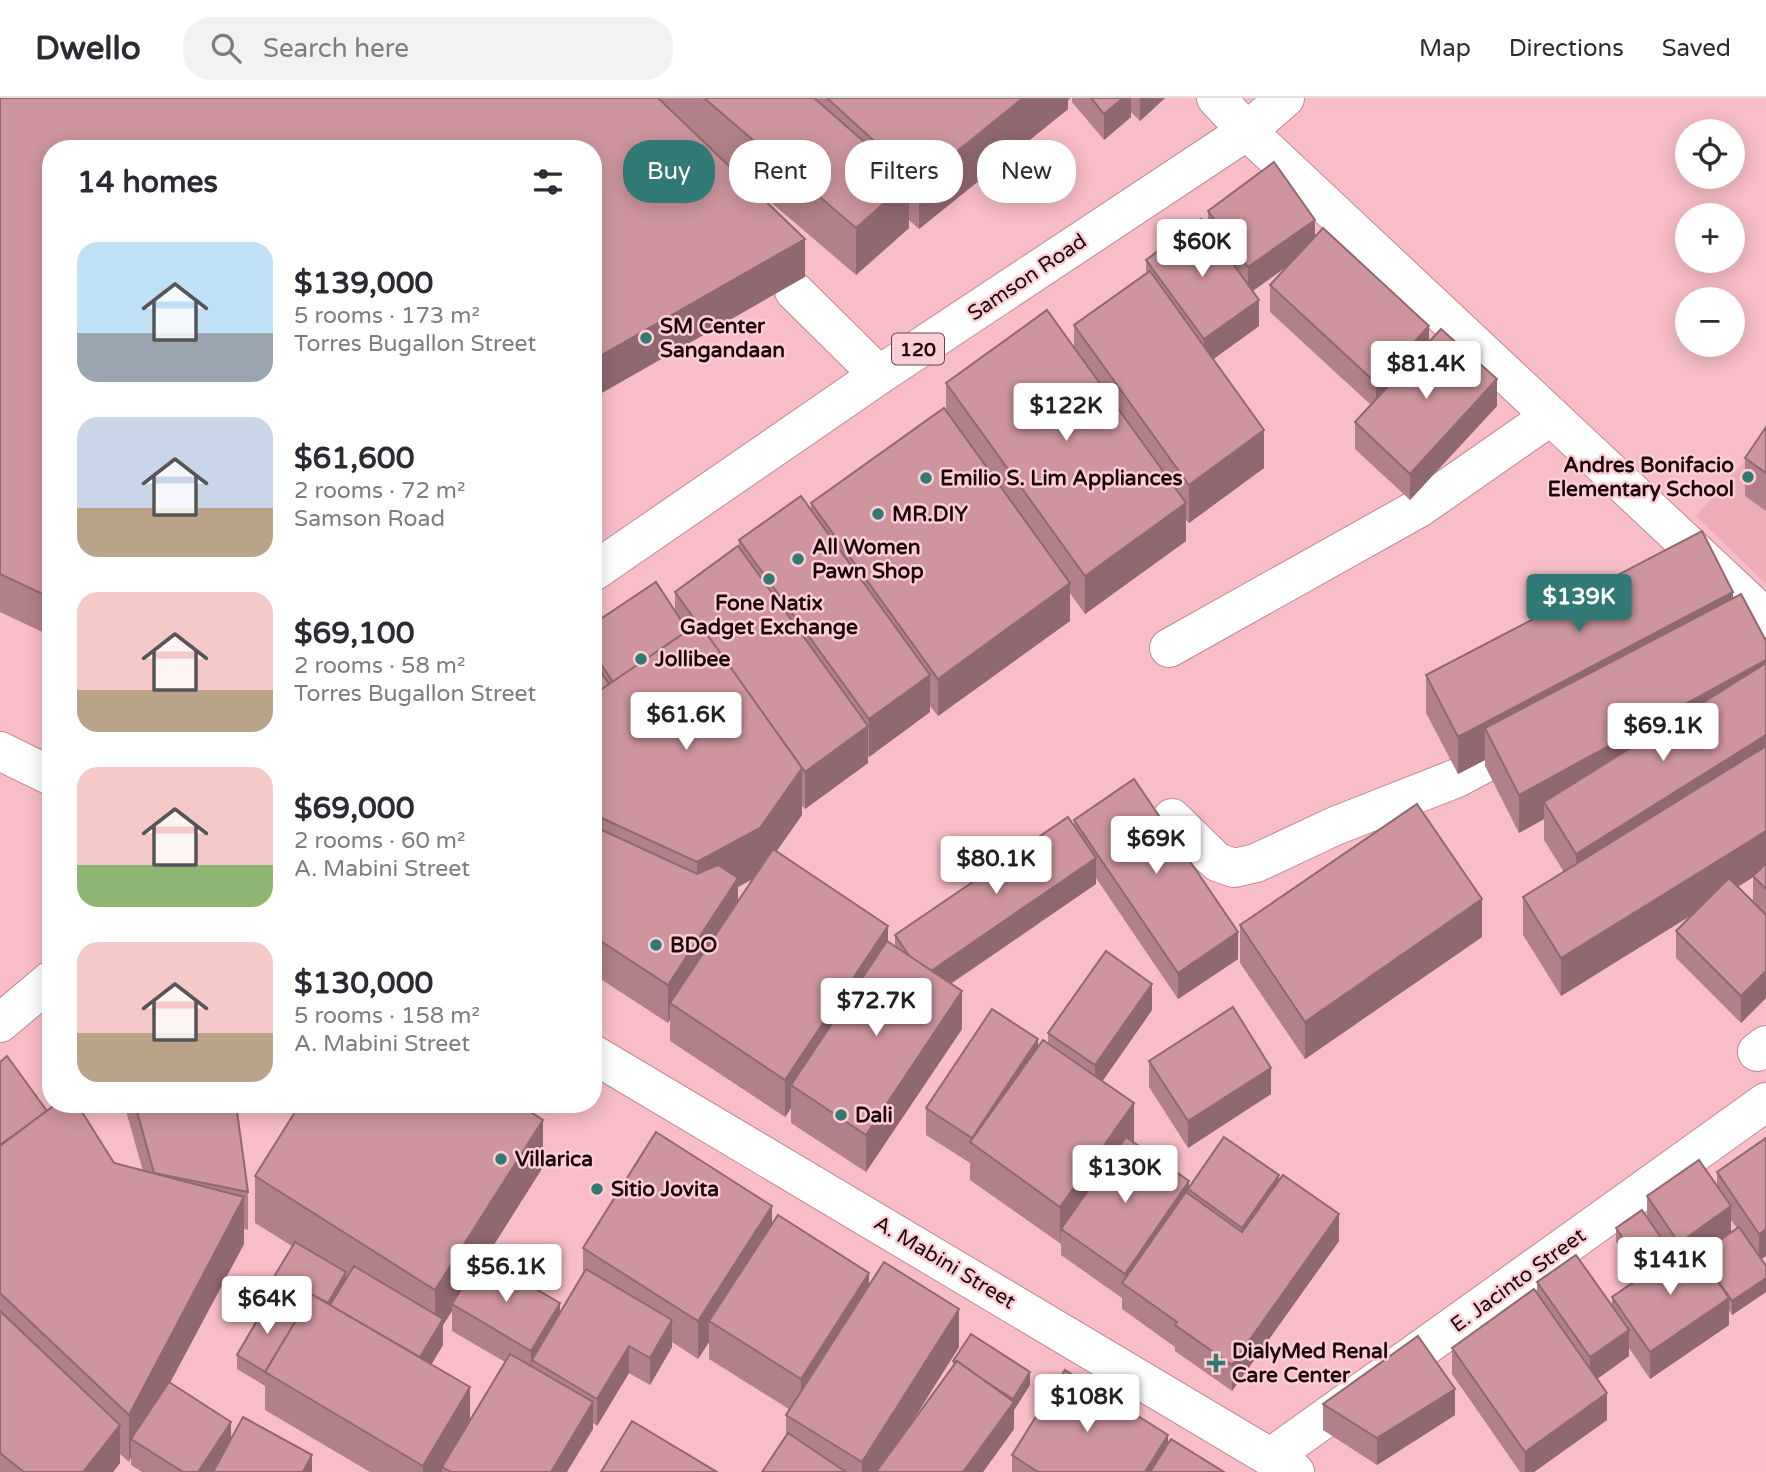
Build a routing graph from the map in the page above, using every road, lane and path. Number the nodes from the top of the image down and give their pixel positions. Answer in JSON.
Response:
{"nodes":[{"id":1,"x":1216,"y":98,"type":"edge"},
{"id":2,"x":1285,"y":98,"type":"edge"},
{"id":3,"x":1247,"y":131,"type":"junction"},
{"id":4,"x":794,"y":291,"type":"dead end"},
{"id":5,"x":879,"y":375,"type":"junction"},
{"id":6,"x":1551,"y":416,"type":"junction"},
{"id":7,"x":602,"y":566,"type":"edge"},
{"id":8,"x":1753,"y":621,"type":"edge"},
{"id":9,"x":1169,"y":648,"type":"dead end"},
{"id":10,"x":1558,"y":725,"type":"edge"},
{"id":11,"x":0,"y":751,"type":"edge"},
{"id":12,"x":42,"y":772,"type":"edge"},
{"id":13,"x":1172,"y":818,"type":"dead end"},
{"id":14,"x":42,"y":988,"type":"edge"},
{"id":15,"x":42,"y":1019,"type":"edge"},
{"id":16,"x":0,"y":1023,"type":"edge"},
{"id":17,"x":0,"y":1030,"type":"edge"},
{"id":18,"x":602,"y":1059,"type":"edge"},
{"id":19,"x":1766,"y":1102,"type":"edge"},
{"id":20,"x":1283,"y":1465,"type":"edge"}],
"edges":[{"from":1,"to":3,"type":"main road"},
{"from":2,"to":3,"type":"main road","name":"Samson Road","number":"120"},
{"from":3,"to":5,"type":"main road","name":"Samson Road","number":"120"},
{"from":3,"to":6,"type":"main road"},
{"from":4,"to":5,"type":"main road"},
{"from":5,"to":7,"type":"main road","name":"Samson Road","number":"120"},
{"from":6,"to":8,"type":"main road"},
{"from":6,"to":9,"type":"main road"},
{"from":10,"to":13,"type":"main road"},
{"from":11,"to":12,"type":"main road"},
{"from":14,"to":16,"type":"main road"},
{"from":15,"to":17,"type":"main road"},
{"from":18,"to":20,"type":"main road","name":"A. Mabini Street"},
{"from":19,"to":20,"type":"main road","name":"E. Jacinto Street"}]}
